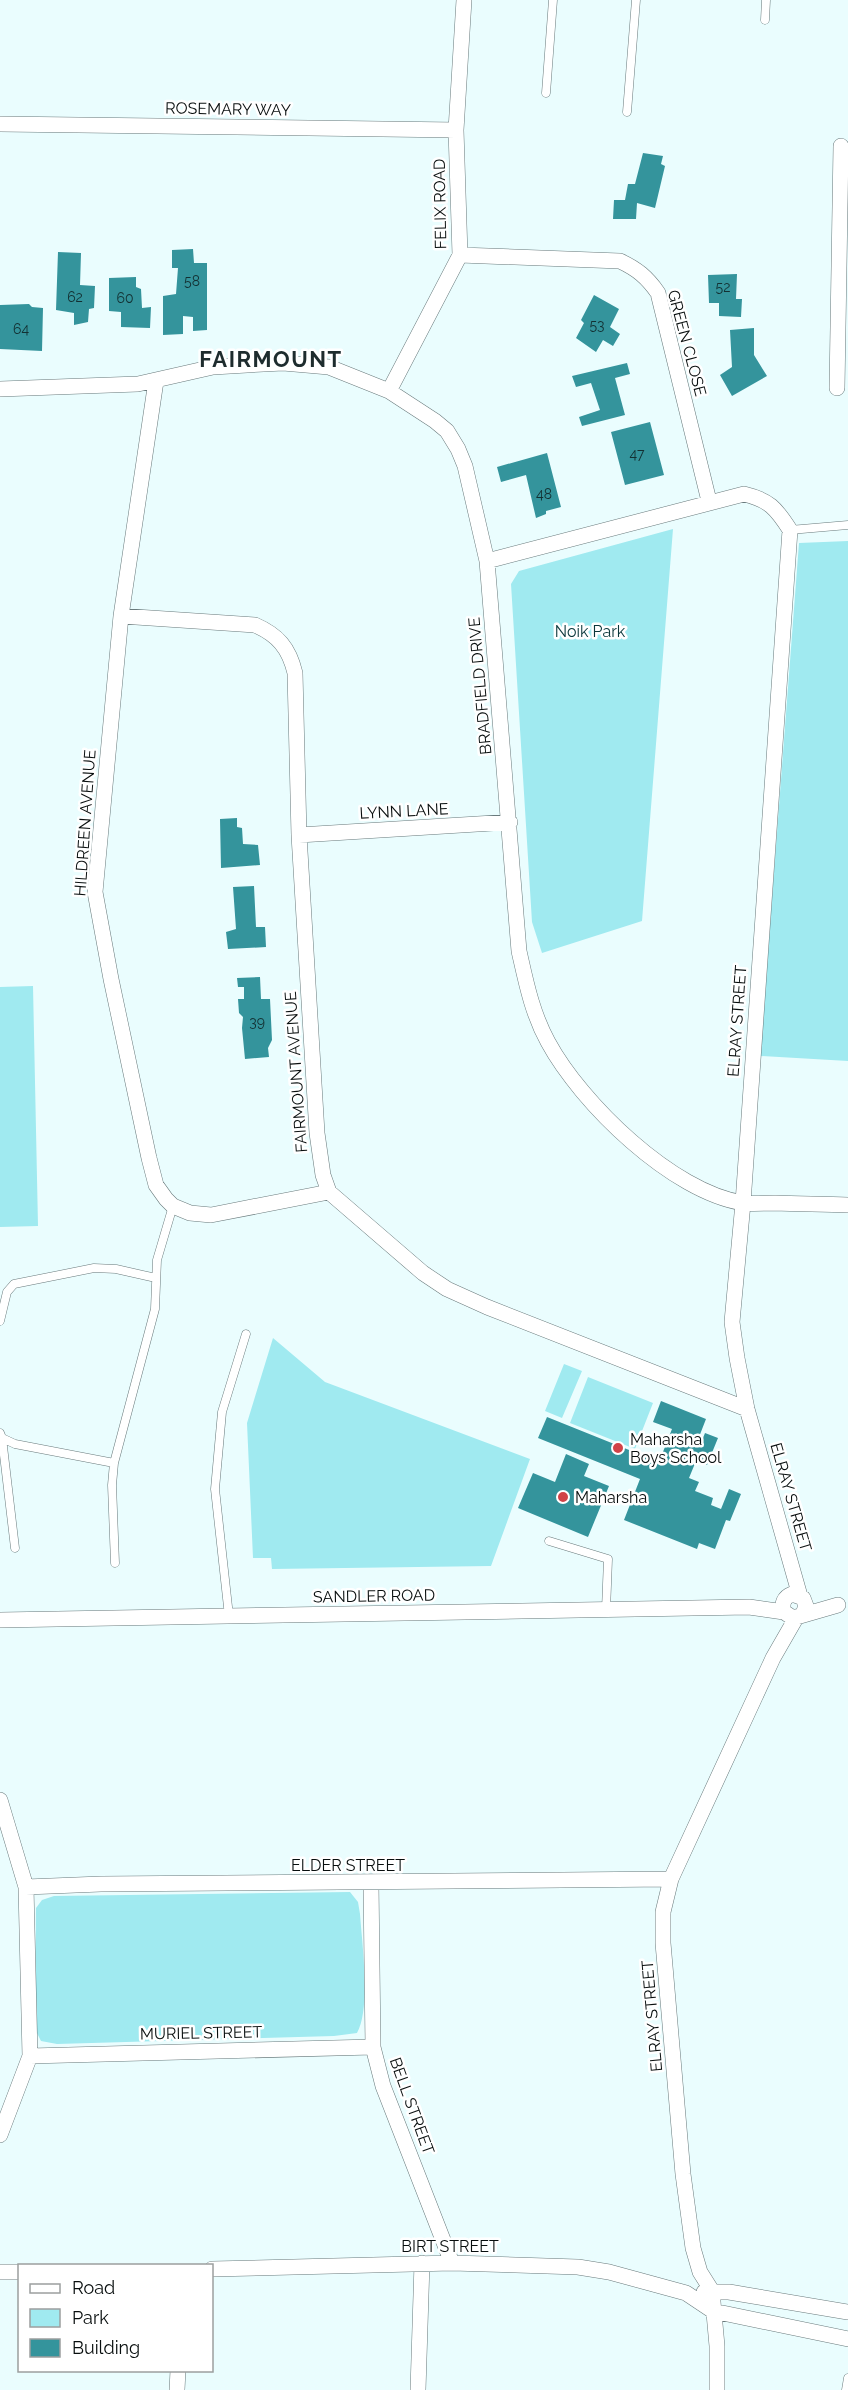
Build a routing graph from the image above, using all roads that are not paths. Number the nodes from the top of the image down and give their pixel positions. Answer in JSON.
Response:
{"nodes":[{"id":1,"x":464,"y":0,"type":"edge"},
{"id":2,"x":553,"y":0,"type":"edge"},
{"id":3,"x":636,"y":0,"type":"edge"},
{"id":4,"x":766,"y":0,"type":"edge"},
{"id":5,"x":765,"y":20,"type":"dead end"},
{"id":6,"x":546,"y":93,"type":"dead end"},
{"id":7,"x":627,"y":112,"type":"dead end"},
{"id":8,"x":0,"y":124,"type":"edge"},
{"id":9,"x":456,"y":130,"type":"junction"},
{"id":10,"x":841,"y":146,"type":"dead end"},
{"id":11,"x":460,"y":255,"type":"junction"},
{"id":12,"x":844,"y":263,"type":"edge"},
{"id":13,"x":156,"y":381,"type":"junction"},
{"id":14,"x":837,"y":388,"type":"dead end"},
{"id":15,"x":0,"y":389,"type":"edge"},
{"id":16,"x":389,"y":391,"type":"junction"},
{"id":17,"x":709,"y":501,"type":"junction"},
{"id":18,"x":848,"y":525,"type":"edge"},
{"id":19,"x":790,"y":530,"type":"junction"},
{"id":20,"x":487,"y":561,"type":"junction"},
{"id":21,"x":121,"y":616,"type":"junction"},
{"id":22,"x":510,"y":822,"type":"junction"},
{"id":23,"x":299,"y":835,"type":"junction"},
{"id":24,"x":330,"y":1192,"type":"junction"},
{"id":25,"x":742,"y":1203,"type":"junction"},
{"id":26,"x":848,"y":1205,"type":"edge"},
{"id":27,"x":173,"y":1206,"type":"junction"},
{"id":28,"x":156,"y":1278,"type":"junction"},
{"id":29,"x":0,"y":1322,"type":"edge"},
{"id":30,"x":246,"y":1334,"type":"dead end"},
{"id":31,"x":747,"y":1409,"type":"junction"},
{"id":32,"x":1,"y":1436,"type":"edge"},
{"id":33,"x":114,"y":1463,"type":"junction"},
{"id":34,"x":549,"y":1541,"type":"dead end"},
{"id":35,"x":15,"y":1548,"type":"dead end"},
{"id":36,"x":115,"y":1563,"type":"dead end"},
{"id":37,"x":843,"y":1605,"type":"edge"},
{"id":38,"x":794,"y":1606,"type":"junction"},
{"id":39,"x":606,"y":1610,"type":"junction"},
{"id":40,"x":229,"y":1616,"type":"junction"},
{"id":41,"x":0,"y":1620,"type":"edge"},
{"id":42,"x":0,"y":1800,"type":"edge"},
{"id":43,"x":671,"y":1879,"type":"junction"},
{"id":44,"x":371,"y":1883,"type":"junction"},
{"id":45,"x":26,"y":1887,"type":"junction"},
{"id":46,"x":373,"y":2047,"type":"junction"},
{"id":47,"x":30,"y":2056,"type":"junction"},
{"id":48,"x":0,"y":2135,"type":"edge"},
{"id":49,"x":422,"y":2263,"type":"junction"},
{"id":50,"x":452,"y":2263,"type":"junction"},
{"id":51,"x":213,"y":2269,"type":"edge"},
{"id":52,"x":0,"y":2272,"type":"edge"},
{"id":53,"x":18,"y":2272,"type":"edge"},
{"id":54,"x":712,"y":2291,"type":"junction"},
{"id":55,"x":686,"y":2293,"type":"junction"},
{"id":56,"x":713,"y":2311,"type":"junction"},
{"id":57,"x":848,"y":2312,"type":"edge"},
{"id":58,"x":848,"y":2339,"type":"edge"},
{"id":59,"x":178,"y":2372,"type":"edge"},
{"id":60,"x":848,"y":2378,"type":"edge"},
{"id":61,"x":177,"y":2390,"type":"edge"},
{"id":62,"x":418,"y":2390,"type":"edge"},
{"id":63,"x":717,"y":2390,"type":"edge"},
{"id":64,"x":846,"y":2390,"type":"edge"}],
"edges":[{"from":1,"to":9,"type":"street","name":"FELIX ROAD"},
{"from":2,"to":6,"type":"lane"},
{"from":3,"to":7,"type":"lane"},
{"from":4,"to":5,"type":"lane"},
{"from":8,"to":9,"type":"street","name":"ROSEMARY WAY"},
{"from":9,"to":11,"type":"street","name":"FELIX ROAD"},
{"from":10,"to":12,"type":"street"},
{"from":11,"to":16,"type":"street","name":"FELIX ROAD"},
{"from":11,"to":17,"type":"street","name":"GREEN CLOSE"},
{"from":12,"to":14,"type":"street"},
{"from":13,"to":15,"type":"street","name":"BRADFIELD DRIVE"},
{"from":13,"to":16,"type":"street","name":"BRADFIELD DRIVE"},
{"from":13,"to":21,"type":"street","name":"HILDREEN AVENUE"},
{"from":16,"to":20,"type":"street","name":"BRADFIELD DRIVE"},
{"from":17,"to":19,"type":"street"},
{"from":17,"to":20,"type":"street"},
{"from":18,"to":19,"type":"lane"},
{"from":19,"to":25,"type":"street","name":"ELRAY STREET"},
{"from":20,"to":22,"type":"street","name":"BRADFIELD DRIVE"},
{"from":21,"to":23,"type":"street","name":"FAIRMOUNT AVENUE"},
{"from":21,"to":27,"type":"street","name":"HILDREEN AVENUE"},
{"from":22,"to":23,"type":"street","name":"LYNN LANE"},
{"from":22,"to":25,"type":"street","name":"BRADFIELD DRIVE"},
{"from":23,"to":24,"type":"street","name":"FAIRMOUNT AVENUE"},
{"from":24,"to":27,"type":"street"},
{"from":24,"to":31,"type":"street"},
{"from":25,"to":26,"type":"street","name":"BRADFIELD DRIVE"},
{"from":25,"to":31,"type":"street","name":"ELRAY STREET"},
{"from":27,"to":28,"type":"lane"},
{"from":28,"to":29,"type":"lane"},
{"from":28,"to":33,"type":"lane"},
{"from":30,"to":40,"type":"lane"},
{"from":31,"to":38,"type":"street","name":"ELRAY STREET"},
{"from":32,"to":33,"type":"lane"},
{"from":32,"to":35,"type":"lane"},
{"from":33,"to":36,"type":"lane"},
{"from":34,"to":39,"type":"lane"},
{"from":37,"to":38,"type":"street","name":"SANDLER ROAD"},
{"from":38,"to":39,"type":"street","name":"SANDLER ROAD"},
{"from":38,"to":43,"type":"street","name":"ELRAY STREET"},
{"from":39,"to":40,"type":"street","name":"SANDLER ROAD"},
{"from":40,"to":41,"type":"street","name":"SANDLER ROAD"},
{"from":42,"to":45,"type":"street"},
{"from":43,"to":44,"type":"street","name":"ELDER STREET"},
{"from":43,"to":54,"type":"street","name":"ELRAY STREET"},
{"from":44,"to":45,"type":"street","name":"ELDER STREET"},
{"from":44,"to":46,"type":"street","name":"BELL STREET"},
{"from":45,"to":47,"type":"street"},
{"from":46,"to":47,"type":"street","name":"MURIEL STREET"},
{"from":46,"to":50,"type":"street","name":"BELL STREET"},
{"from":47,"to":48,"type":"street"},
{"from":49,"to":50,"type":"street","name":"BIRT STREET"},
{"from":49,"to":51,"type":"street","name":"BIRT STREET"},
{"from":49,"to":62,"type":"street"},
{"from":50,"to":55,"type":"street","name":"BIRT STREET"},
{"from":52,"to":53,"type":"street"},
{"from":54,"to":55,"type":"street","name":"BIRT STREET"},
{"from":54,"to":56,"type":"street","name":"ELRAY STREET"},
{"from":54,"to":57,"type":"street","name":"BIRT STREET"},
{"from":55,"to":56,"type":"street","name":"BIRT STREET"},
{"from":56,"to":58,"type":"street","name":"BIRT STREET"},
{"from":56,"to":63,"type":"street","name":"ELRAY STREET"},
{"from":59,"to":61,"type":"street"},
{"from":60,"to":64,"type":"lane"}]}
